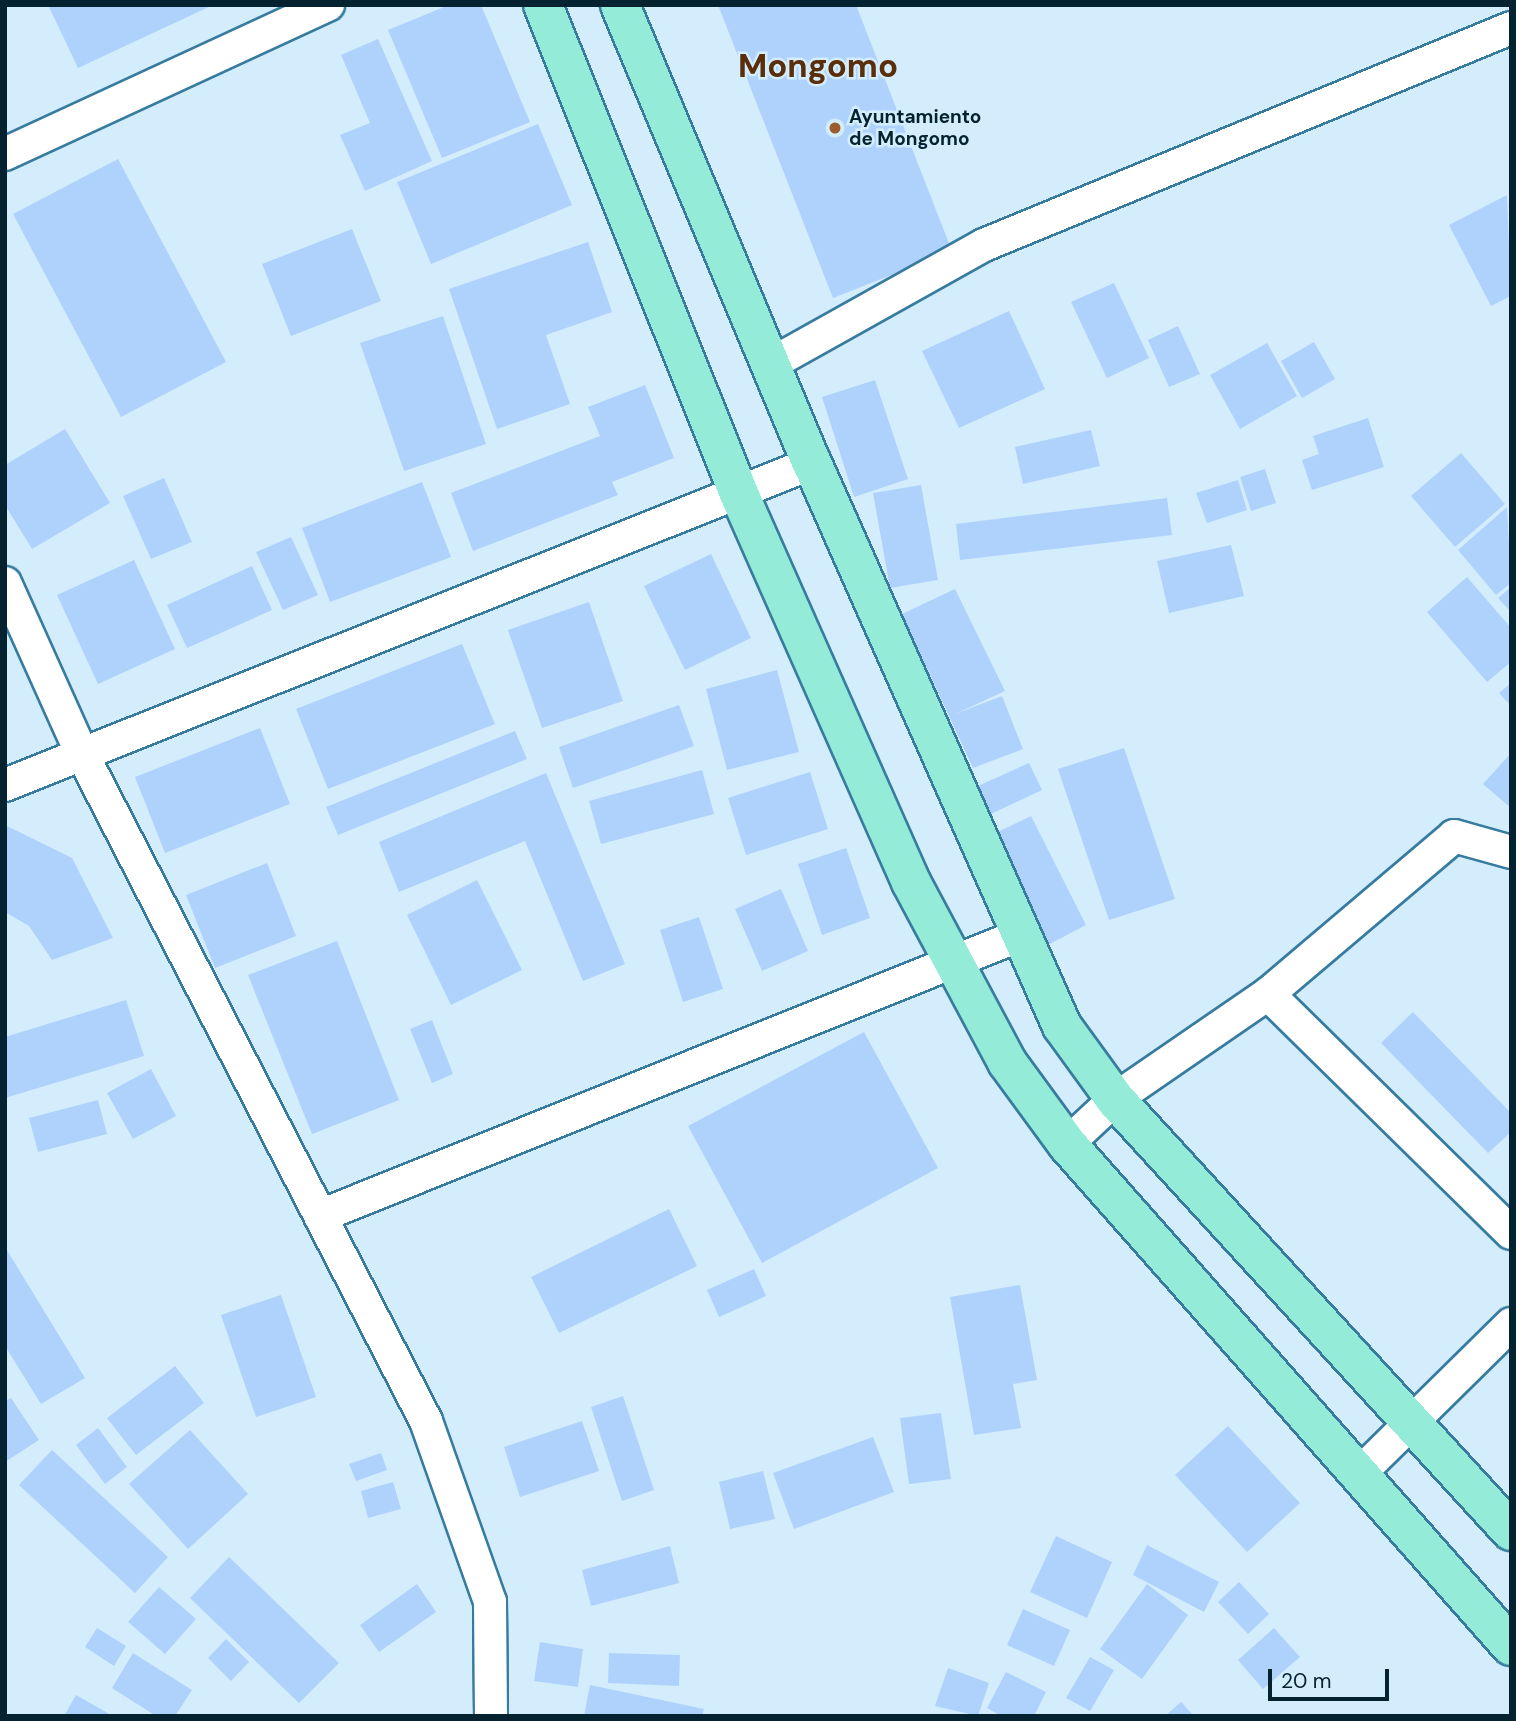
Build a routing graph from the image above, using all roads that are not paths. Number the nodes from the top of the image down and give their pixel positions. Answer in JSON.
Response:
{"nodes":[{"id":1,"x":328,"y":5,"type":"edge"},
{"id":2,"x":543,"y":5,"type":"edge"},
{"id":3,"x":620,"y":5,"type":"edge"},
{"id":4,"x":1511,"y":28,"type":"edge"},
{"id":5,"x":5,"y":154,"type":"edge"},
{"id":6,"x":771,"y":364,"type":"junction"},
{"id":7,"x":812,"y":463,"type":"junction"},
{"id":8,"x":740,"y":496,"type":"junction"},
{"id":9,"x":5,"y":583,"type":"edge"},
{"id":10,"x":82,"y":754,"type":"junction"},
{"id":11,"x":5,"y":785,"type":"edge"},
{"id":12,"x":1511,"y":852,"type":"edge"},
{"id":13,"x":1018,"y":936,"type":"junction"},
{"id":14,"x":951,"y":960,"type":"junction"},
{"id":15,"x":1268,"y":994,"type":"junction"},
{"id":16,"x":1115,"y":1099,"type":"junction"},
{"id":17,"x":1068,"y":1144,"type":"junction"},
{"id":18,"x":320,"y":1216,"type":"junction"},
{"id":19,"x":1511,"y":1233,"type":"edge"},
{"id":20,"x":1511,"y":1324,"type":"edge"},
{"id":21,"x":1409,"y":1423,"type":"junction"},
{"id":22,"x":1361,"y":1472,"type":"junction"},
{"id":23,"x":1511,"y":1531,"type":"edge"},
{"id":24,"x":1511,"y":1646,"type":"edge"},
{"id":25,"x":491,"y":1716,"type":"edge"}],
"edges":[{"from":1,"to":5,"type":"street"},
{"from":2,"to":8,"type":"main road"},
{"from":3,"to":6,"type":"main road"},
{"from":4,"to":6,"type":"street"},
{"from":6,"to":7,"type":"main road"},
{"from":7,"to":8,"type":"street"},
{"from":7,"to":13,"type":"main road"},
{"from":8,"to":10,"type":"street"},
{"from":8,"to":14,"type":"main road"},
{"from":9,"to":10,"type":"street"},
{"from":10,"to":11,"type":"street"},
{"from":10,"to":18,"type":"street"},
{"from":12,"to":15,"type":"street"},
{"from":13,"to":14,"type":"street"},
{"from":13,"to":16,"type":"main road"},
{"from":14,"to":17,"type":"main road"},
{"from":14,"to":18,"type":"street"},
{"from":15,"to":16,"type":"street"},
{"from":15,"to":19,"type":"street"},
{"from":16,"to":17,"type":"street"},
{"from":16,"to":21,"type":"main road"},
{"from":17,"to":22,"type":"main road"},
{"from":18,"to":25,"type":"street"},
{"from":20,"to":21,"type":"street"},
{"from":21,"to":22,"type":"street"},
{"from":21,"to":23,"type":"main road"},
{"from":22,"to":24,"type":"main road"}]}
